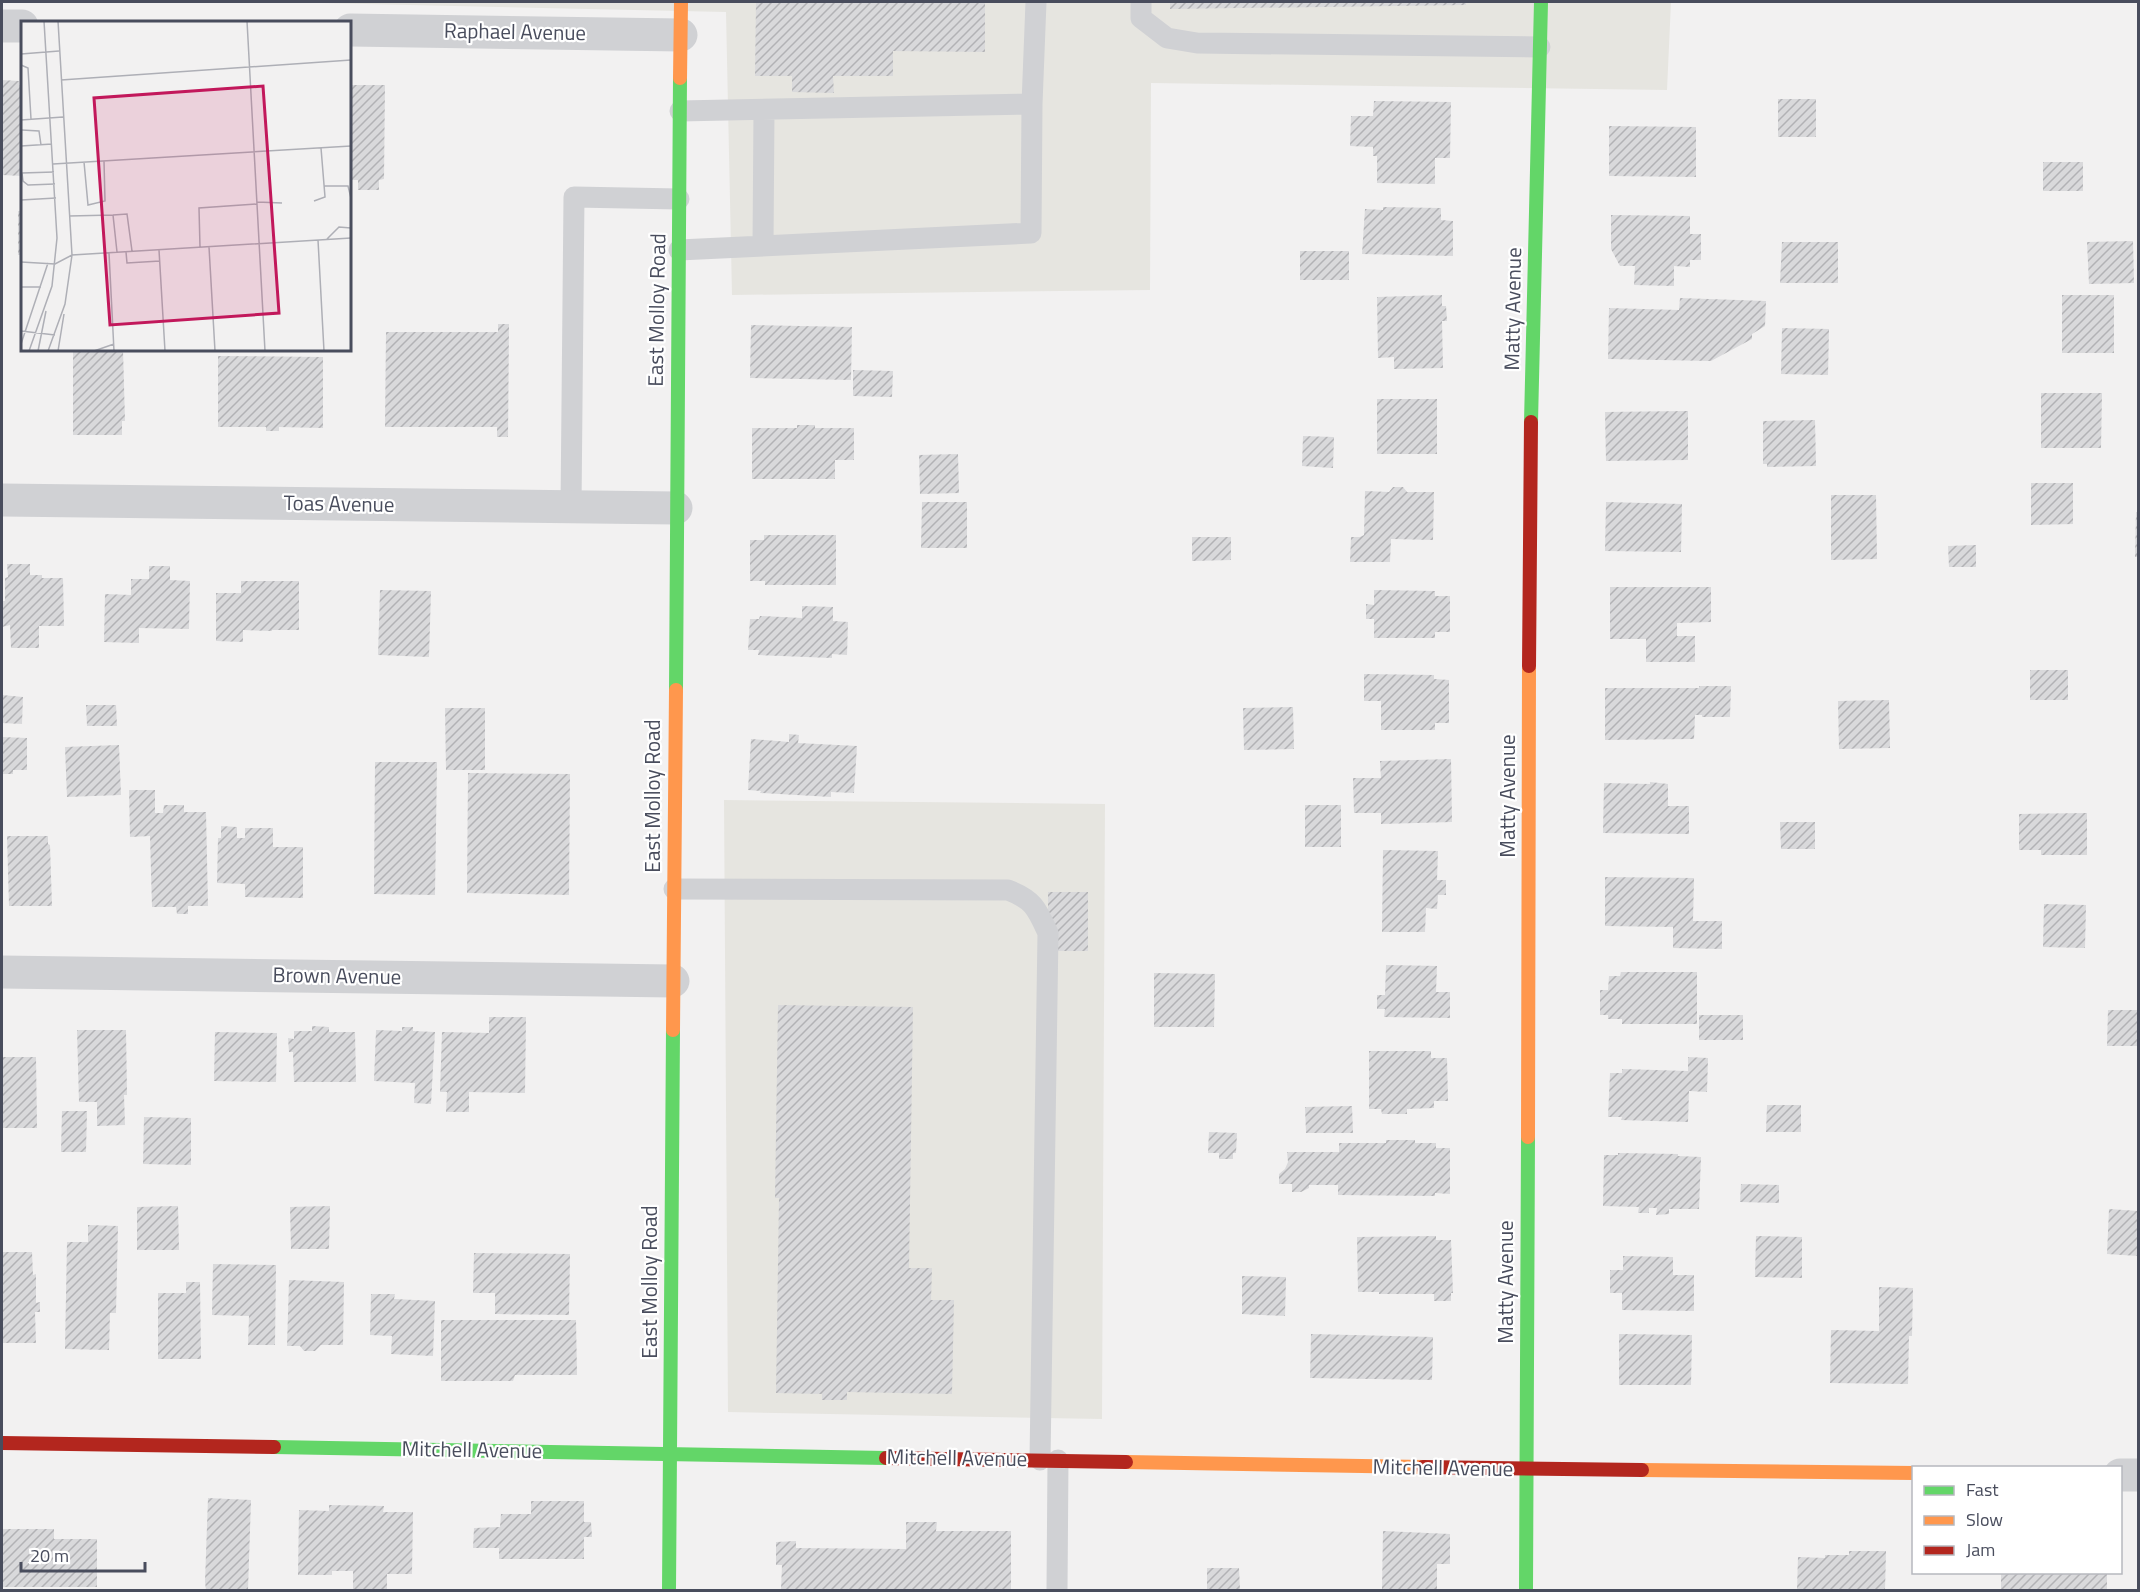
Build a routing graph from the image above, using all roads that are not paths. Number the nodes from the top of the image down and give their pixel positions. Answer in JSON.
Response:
{"nodes":[{"id":1,"x":681,"y":2,"type":"edge"},
{"id":2,"x":1036,"y":2,"type":"edge"},
{"id":3,"x":1141,"y":2,"type":"edge"},
{"id":4,"x":1541,"y":2,"type":"edge"},
{"id":5,"x":2,"y":26,"type":"edge"},
{"id":6,"x":21,"y":26,"type":"edge"},
{"id":7,"x":351,"y":30,"type":"edge"},
{"id":8,"x":681,"y":34,"type":"junction"},
{"id":9,"x":1540,"y":47,"type":"junction"},
{"id":10,"x":1032,"y":104,"type":"junction"},
{"id":11,"x":764,"y":110,"type":"junction"},
{"id":12,"x":680,"y":111,"type":"junction"},
{"id":13,"x":679,"y":199,"type":"junction"},
{"id":14,"x":763,"y":246,"type":"junction"},
{"id":15,"x":679,"y":250,"type":"junction"},
{"id":16,"x":2,"y":500,"type":"edge"},
{"id":17,"x":571,"y":507,"type":"junction"},
{"id":18,"x":676,"y":508,"type":"junction"},
{"id":19,"x":674,"y":889,"type":"junction"},
{"id":20,"x":2,"y":972,"type":"edge"},
{"id":21,"x":673,"y":981,"type":"junction"},
{"id":22,"x":2,"y":1443,"type":"edge"},
{"id":23,"x":671,"y":1453,"type":"junction"},
{"id":24,"x":1049,"y":1460,"type":"junction"},
{"id":25,"x":1527,"y":1469,"type":"junction"},
{"id":26,"x":1912,"y":1473,"type":"edge"},
{"id":27,"x":2122,"y":1474,"type":"edge"},
{"id":28,"x":2139,"y":1475,"type":"edge"},
{"id":29,"x":669,"y":1590,"type":"edge"},
{"id":30,"x":1057,"y":1590,"type":"edge"},
{"id":31,"x":1526,"y":1590,"type":"edge"}],
"edges":[{"from":1,"to":8,"type":"street","name":"East Molloy Road"},
{"from":2,"to":10,"type":"lane"},
{"from":3,"to":9,"type":"lane"},
{"from":4,"to":9,"type":"street","name":"Matty Avenue"},
{"from":5,"to":6,"type":"street"},
{"from":7,"to":8,"type":"street","name":"Raphael Avenue"},
{"from":8,"to":12,"type":"street","name":"East Molloy Road"},
{"from":9,"to":25,"type":"street","name":"Matty Avenue"},
{"from":10,"to":11,"type":"lane"},
{"from":10,"to":14,"type":"lane"},
{"from":11,"to":12,"type":"lane"},
{"from":11,"to":14,"type":"lane"},
{"from":12,"to":13,"type":"street","name":"East Molloy Road"},
{"from":13,"to":15,"type":"street","name":"East Molloy Road"},
{"from":13,"to":17,"type":"lane"},
{"from":14,"to":15,"type":"lane"},
{"from":15,"to":18,"type":"street","name":"East Molloy Road"},
{"from":16,"to":17,"type":"street","name":"Toas Avenue"},
{"from":17,"to":18,"type":"street","name":"Toas Avenue"},
{"from":18,"to":19,"type":"street","name":"East Molloy Road"},
{"from":19,"to":21,"type":"street","name":"East Molloy Road"},
{"from":19,"to":24,"type":"lane"},
{"from":20,"to":21,"type":"street","name":"Brown Avenue"},
{"from":21,"to":23,"type":"street","name":"East Molloy Road"},
{"from":22,"to":23,"type":"street","name":"Mitchell Avenue"},
{"from":23,"to":24,"type":"street","name":"Mitchell Avenue"},
{"from":23,"to":29,"type":"street","name":"East Molloy Road"},
{"from":24,"to":25,"type":"street","name":"Mitchell Avenue"},
{"from":24,"to":30,"type":"lane"},
{"from":25,"to":26,"type":"street","name":"Mitchell Avenue"},
{"from":25,"to":31,"type":"street","name":"Matty Avenue"},
{"from":27,"to":28,"type":"street"}]}
